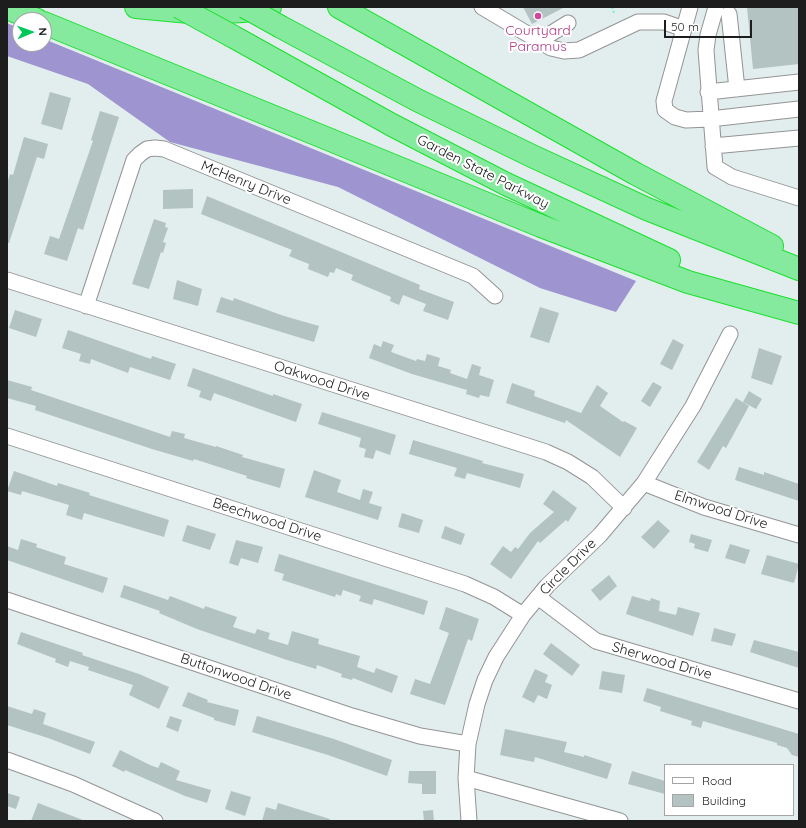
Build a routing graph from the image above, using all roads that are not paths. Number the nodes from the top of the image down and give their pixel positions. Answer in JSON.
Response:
{"nodes":[{"id":1,"x":136,"y":7,"type":"edge"},
{"id":2,"x":179,"y":7,"type":"edge"},
{"id":3,"x":245,"y":7,"type":"edge"},
{"id":4,"x":270,"y":7,"type":"edge"},
{"id":5,"x":482,"y":7,"type":"edge"},
{"id":6,"x":690,"y":7,"type":"edge"},
{"id":7,"x":716,"y":7,"type":"edge"},
{"id":8,"x":7,"y":8,"type":"edge"},
{"id":9,"x":342,"y":9,"type":"edge"},
{"id":10,"x":17,"y":12,"type":"edge"},
{"id":11,"x":730,"y":14,"type":"dead end"},
{"id":12,"x":568,"y":23,"type":"dead end"},
{"id":13,"x":52,"y":26,"type":"edge"},
{"id":14,"x":684,"y":29,"type":"junction"},
{"id":15,"x":539,"y":41,"type":"junction"},
{"id":16,"x":799,"y":82,"type":"edge"},
{"id":17,"x":737,"y":89,"type":"junction"},
{"id":18,"x":708,"y":92,"type":"junction"},
{"id":19,"x":799,"y":110,"type":"edge"},
{"id":20,"x":710,"y":119,"type":"junction"},
{"id":21,"x":799,"y":138,"type":"edge"},
{"id":22,"x":713,"y":146,"type":"junction"},
{"id":23,"x":799,"y":198,"type":"edge"},
{"id":24,"x":799,"y":259,"type":"edge"},
{"id":25,"x":799,"y":269,"type":"edge"},
{"id":26,"x":7,"y":280,"type":"edge"},
{"id":27,"x":495,"y":296,"type":"dead end"},
{"id":28,"x":86,"y":306,"type":"junction"},
{"id":29,"x":799,"y":313,"type":"edge"},
{"id":30,"x":730,"y":334,"type":"dead end"},
{"id":31,"x":7,"y":436,"type":"edge"},
{"id":32,"x":644,"y":482,"type":"junction"},
{"id":33,"x":624,"y":508,"type":"junction"},
{"id":34,"x":799,"y":535,"type":"edge"},
{"id":35,"x":538,"y":597,"type":"junction"},
{"id":36,"x":7,"y":600,"type":"edge"},
{"id":37,"x":523,"y":615,"type":"junction"},
{"id":38,"x":799,"y":701,"type":"edge"},
{"id":39,"x":468,"y":744,"type":"junction"},
{"id":40,"x":7,"y":760,"type":"edge"},
{"id":41,"x":466,"y":778,"type":"junction"},
{"id":42,"x":155,"y":821,"type":"edge"},
{"id":43,"x":469,"y":821,"type":"edge"},
{"id":44,"x":620,"y":821,"type":"edge"}],
"edges":[{"from":1,"to":4,"type":"highway"},
{"from":2,"to":29,"type":"highway","name":"Garden State Parkway","bridge":true},
{"from":3,"to":25,"type":"highway","bridge":true},
{"from":5,"to":15,"type":"street"},
{"from":6,"to":14,"type":"street"},
{"from":7,"to":18,"type":"street"},
{"from":8,"to":10,"type":"highway"},
{"from":9,"to":24,"type":"highway"},
{"from":11,"to":17,"type":"street"},
{"from":12,"to":15,"type":"street"},
{"from":13,"to":29,"type":"highway"},
{"from":14,"to":15,"type":"street"},
{"from":14,"to":20,"type":"street"},
{"from":16,"to":17,"type":"street"},
{"from":17,"to":18,"type":"street"},
{"from":18,"to":20,"type":"street"},
{"from":19,"to":20,"type":"street"},
{"from":20,"to":22,"type":"street"},
{"from":21,"to":22,"type":"street"},
{"from":22,"to":23,"type":"street"},
{"from":26,"to":28,"type":"street","name":"Oakwood Drive"},
{"from":27,"to":28,"type":"street","name":"McHenry Drive"},
{"from":28,"to":33,"type":"street","name":"Oakwood Drive"},
{"from":30,"to":32,"type":"street","name":"Circle Drive"},
{"from":31,"to":37,"type":"street","name":"Beechwood Drive"},
{"from":32,"to":33,"type":"street","name":"Circle Drive"},
{"from":32,"to":34,"type":"street","name":"Elmwood Drive"},
{"from":33,"to":35,"type":"street","name":"Circle Drive"},
{"from":35,"to":37,"type":"street","name":"Circle Drive"},
{"from":35,"to":38,"type":"street","name":"Sherwood Drive"},
{"from":36,"to":39,"type":"street","name":"Buttonwood Drive"},
{"from":37,"to":39,"type":"street","name":"Circle Drive"},
{"from":39,"to":41,"type":"street","name":"Circle Drive"},
{"from":40,"to":42,"type":"street"},
{"from":41,"to":43,"type":"street","name":"Circle Drive"},
{"from":41,"to":44,"type":"street"}]}
